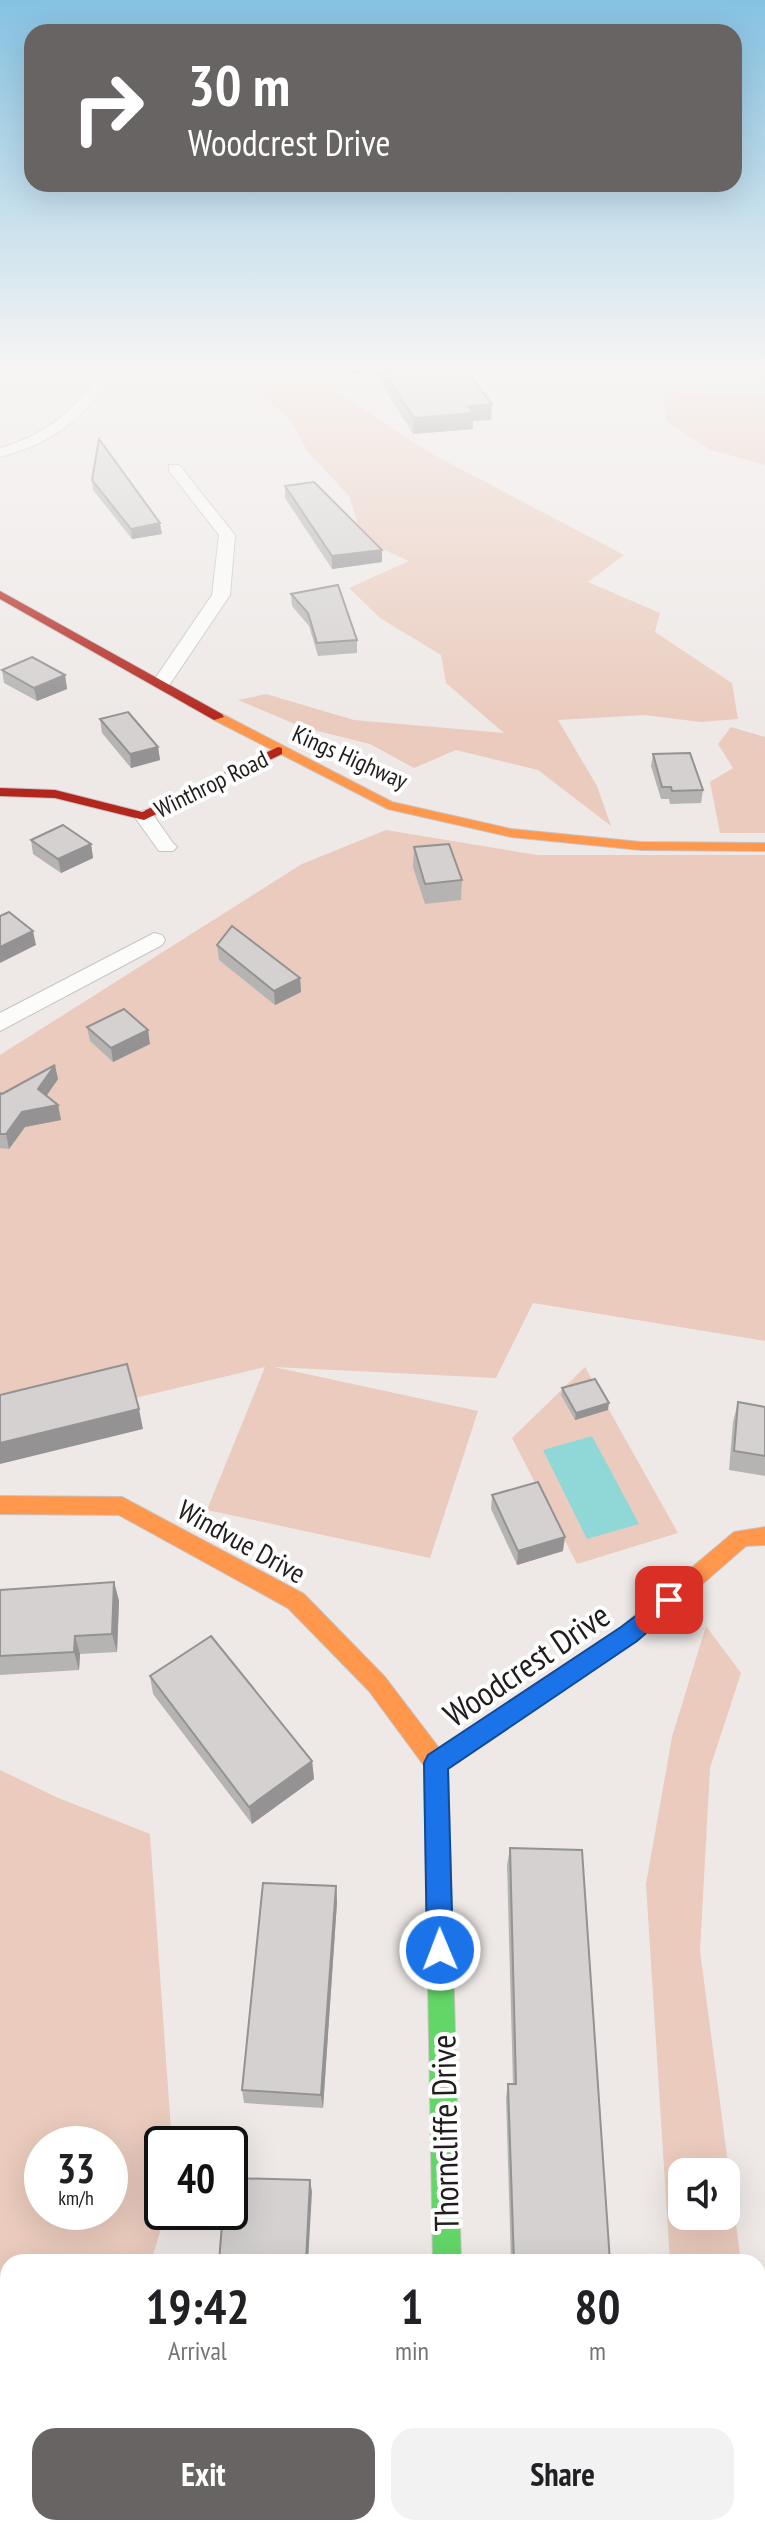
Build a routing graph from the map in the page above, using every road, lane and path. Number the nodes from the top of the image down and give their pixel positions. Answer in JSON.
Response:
{"nodes":[{"id":1,"x":188,"y":486,"type":"edge"},
{"id":2,"x":0,"y":594,"type":"edge"},
{"id":3,"x":161,"y":683,"type":"junction"},
{"id":4,"x":278,"y":751,"type":"junction"},
{"id":5,"x":0,"y":792,"type":"edge"},
{"id":6,"x":144,"y":816,"type":"junction"},
{"id":7,"x":166,"y":847,"type":"dead end"},
{"id":8,"x":765,"y":847,"type":"edge"},
{"id":9,"x":154,"y":940,"type":"dead end"},
{"id":10,"x":0,"y":1023,"type":"edge"},
{"id":11,"x":0,"y":1505,"type":"edge"},
{"id":12,"x":765,"y":1536,"type":"edge"},
{"id":13,"x":436,"y":1763,"type":"junction"},
{"id":14,"x":447,"y":2254,"type":"edge"}],
"edges":[{"from":1,"to":3,"type":"street"},
{"from":2,"to":3,"type":"street","name":"Kings Highway"},
{"from":3,"to":4,"type":"street","name":"Kings Highway"},
{"from":4,"to":6,"type":"street","name":"Winthrop Road"},
{"from":4,"to":8,"type":"street","name":"Kings Highway"},
{"from":5,"to":6,"type":"street","name":"Winthrop Road"},
{"from":6,"to":7,"type":"street","name":"Winthrop Road"},
{"from":9,"to":10,"type":"street"},
{"from":11,"to":13,"type":"street","name":"Windvue Drive"},
{"from":12,"to":13,"type":"street","name":"Woodcrest Drive"},
{"from":13,"to":14,"type":"street","name":"Thorncliffe Drive"}]}
